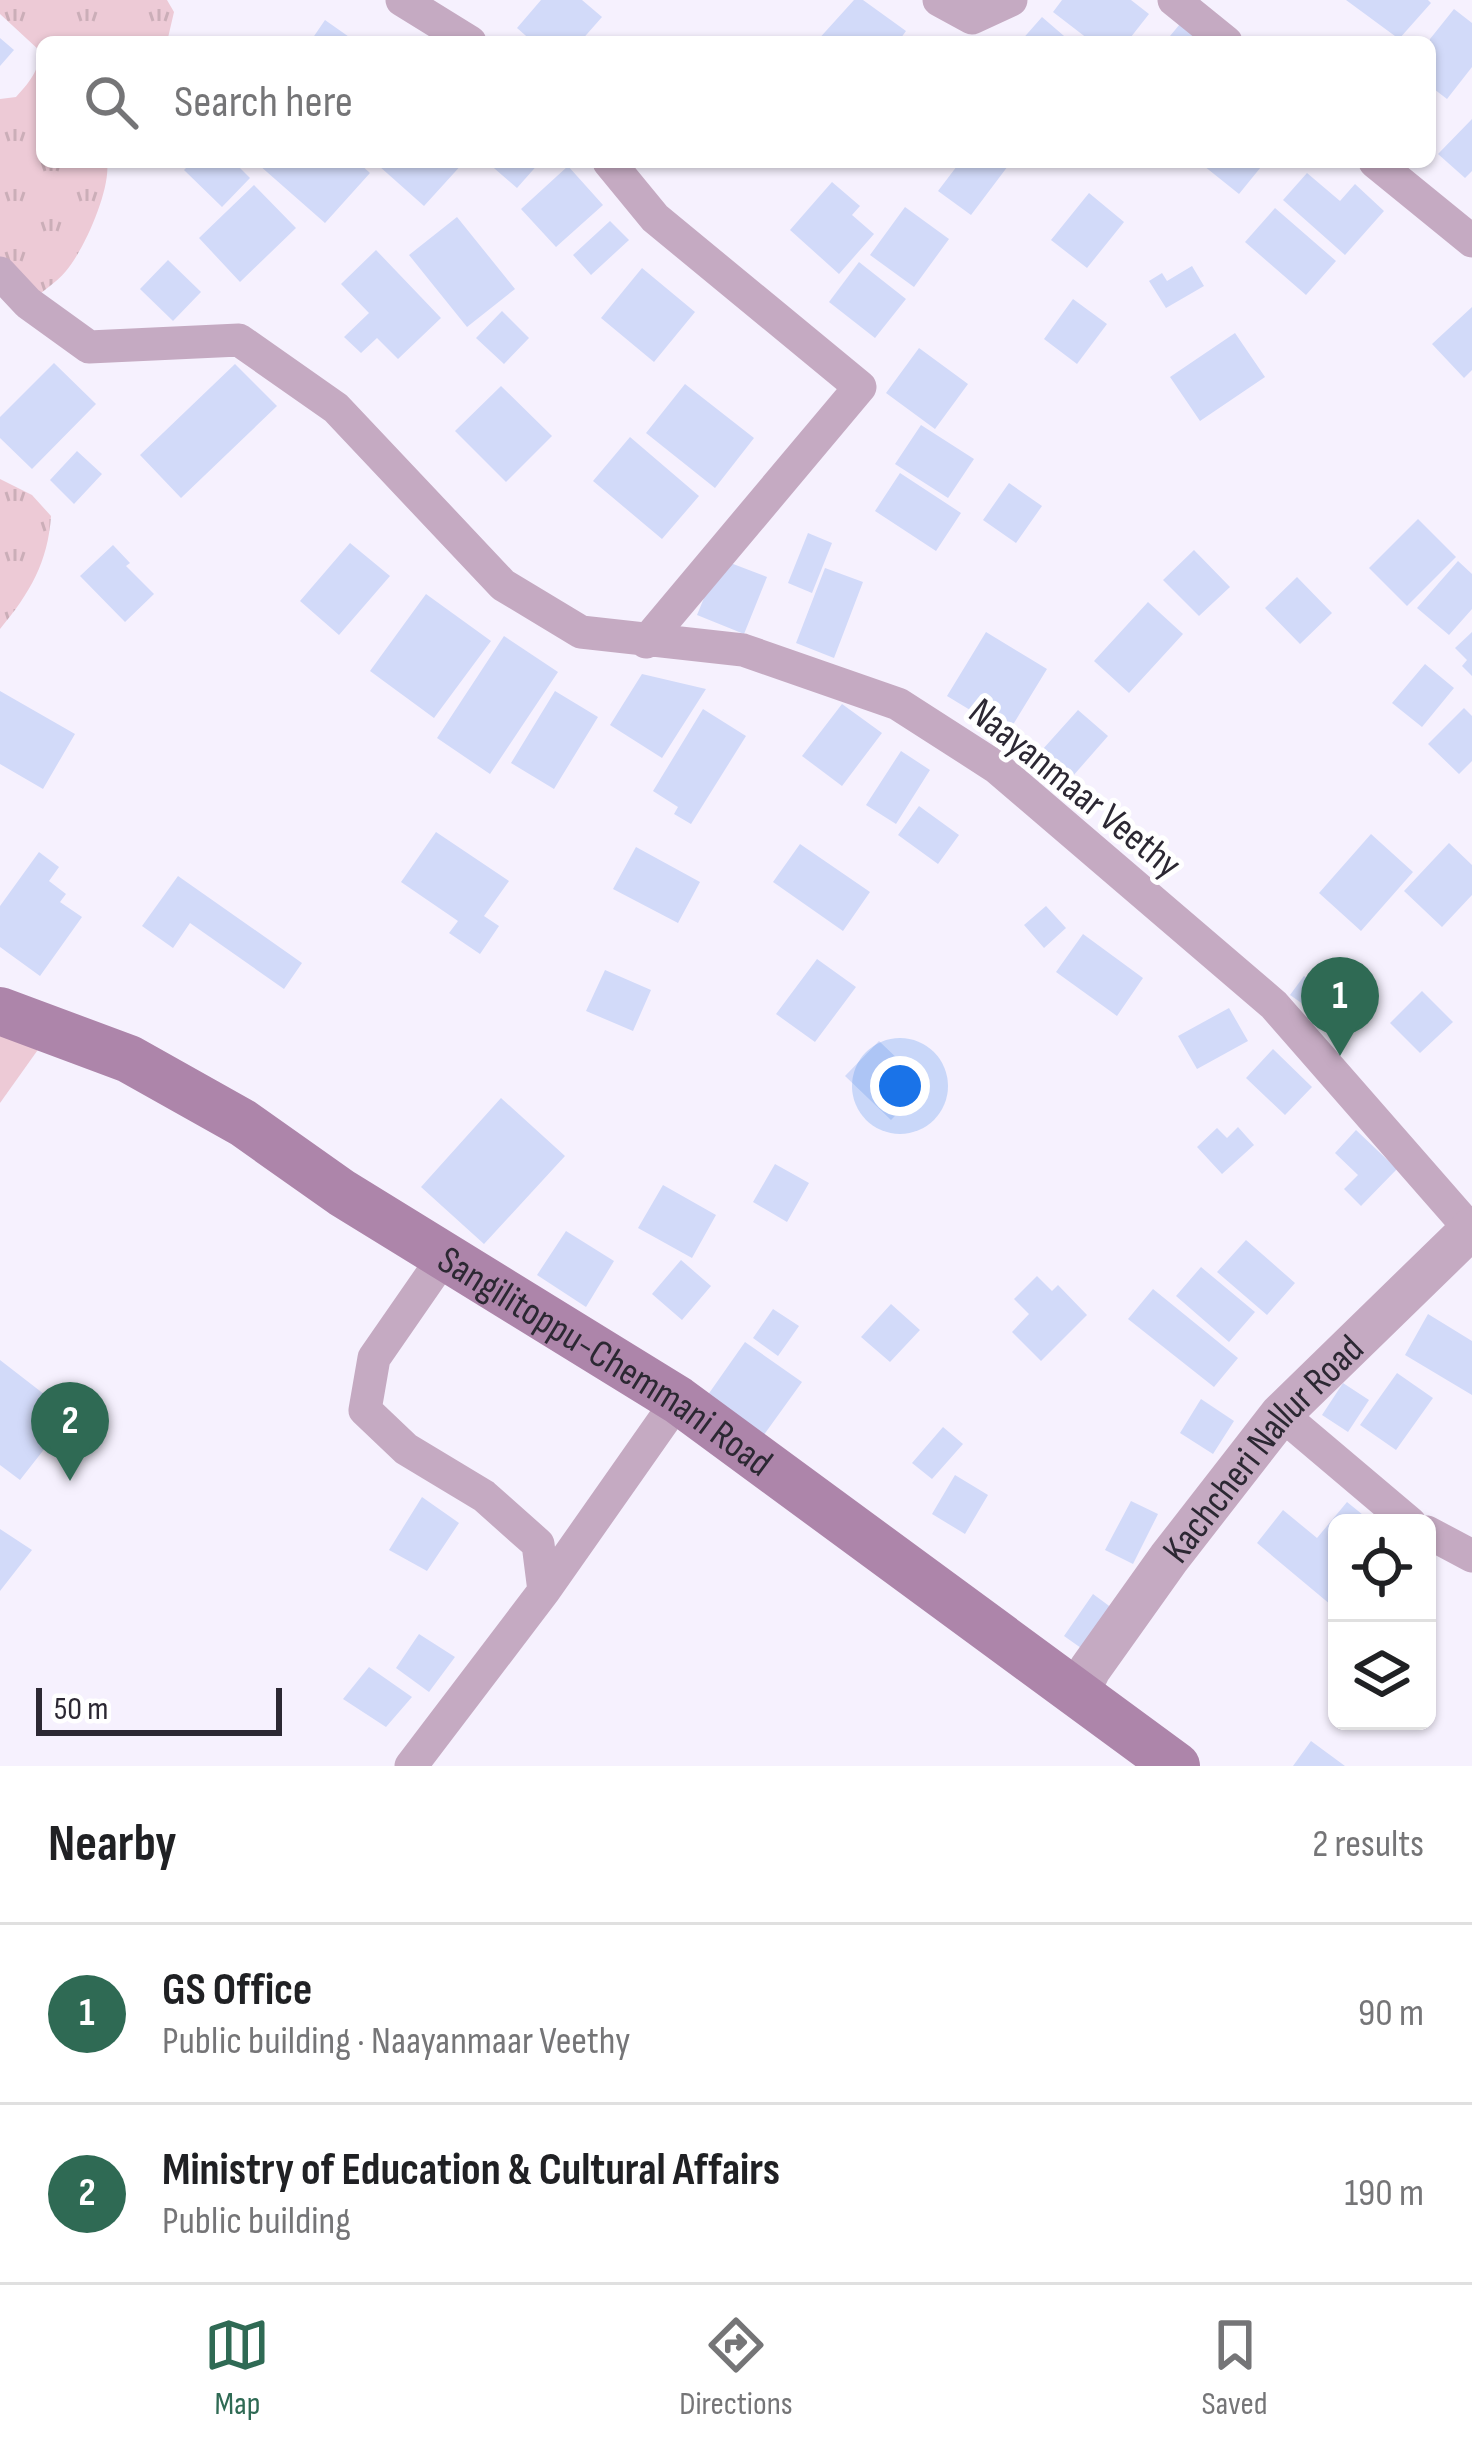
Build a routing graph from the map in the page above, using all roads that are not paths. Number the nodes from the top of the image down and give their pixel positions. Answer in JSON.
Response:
{"nodes":[{"id":1,"x":402,"y":0,"type":"edge"},
{"id":2,"x":939,"y":0,"type":"edge"},
{"id":3,"x":1011,"y":0,"type":"edge"},
{"id":4,"x":1174,"y":0,"type":"edge"},
{"id":5,"x":460,"y":36,"type":"edge"},
{"id":6,"x":1219,"y":36,"type":"edge"},
{"id":7,"x":614,"y":168,"type":"edge"},
{"id":8,"x":1382,"y":168,"type":"edge"},
{"id":9,"x":1472,"y":241,"type":"edge"},
{"id":10,"x":0,"y":273,"type":"edge"},
{"id":11,"x":646,"y":642,"type":"junction"},
{"id":12,"x":0,"y":1011,"type":"edge"},
{"id":13,"x":1471,"y":1228,"type":"edge"},
{"id":14,"x":446,"y":1254,"type":"junction"},
{"id":15,"x":678,"y":1400,"type":"junction"},
{"id":16,"x":1281,"y":1414,"type":"junction"},
{"id":17,"x":1399,"y":1514,"type":"edge"},
{"id":18,"x":1436,"y":1537,"type":"edge"},
{"id":19,"x":1472,"y":1556,"type":"edge"},
{"id":20,"x":544,"y":1591,"type":"junction"},
{"id":21,"x":1079,"y":1692,"type":"junction"},
{"id":22,"x":411,"y":1766,"type":"edge"},
{"id":23,"x":1176,"y":1766,"type":"edge"}],
"edges":[{"from":1,"to":5,"type":"street"},
{"from":2,"to":3,"type":"street"},
{"from":4,"to":6,"type":"street"},
{"from":7,"to":11,"type":"street"},
{"from":8,"to":9,"type":"street"},
{"from":10,"to":11,"type":"street","name":"Naayanmaar Veethy"},
{"from":11,"to":13,"type":"street","name":"Naayanmaar Veethy"},
{"from":12,"to":14,"type":"main road","name":"Sangilitoppu-Chemmani Road"},
{"from":13,"to":16,"type":"street","name":"Kachcheri Nallur Road"},
{"from":14,"to":15,"type":"main road","name":"Sangilitoppu-Chemmani Road"},
{"from":14,"to":20,"type":"street"},
{"from":15,"to":20,"type":"street"},
{"from":15,"to":21,"type":"main road","name":"Sangilitoppu-Chemmani Road"},
{"from":16,"to":17,"type":"street"},
{"from":16,"to":21,"type":"street","name":"Kachcheri Nallur Road"},
{"from":18,"to":19,"type":"street"},
{"from":20,"to":22,"type":"street"},
{"from":21,"to":23,"type":"main road","name":"Sangilitoppu-Chemmani Road"}]}
